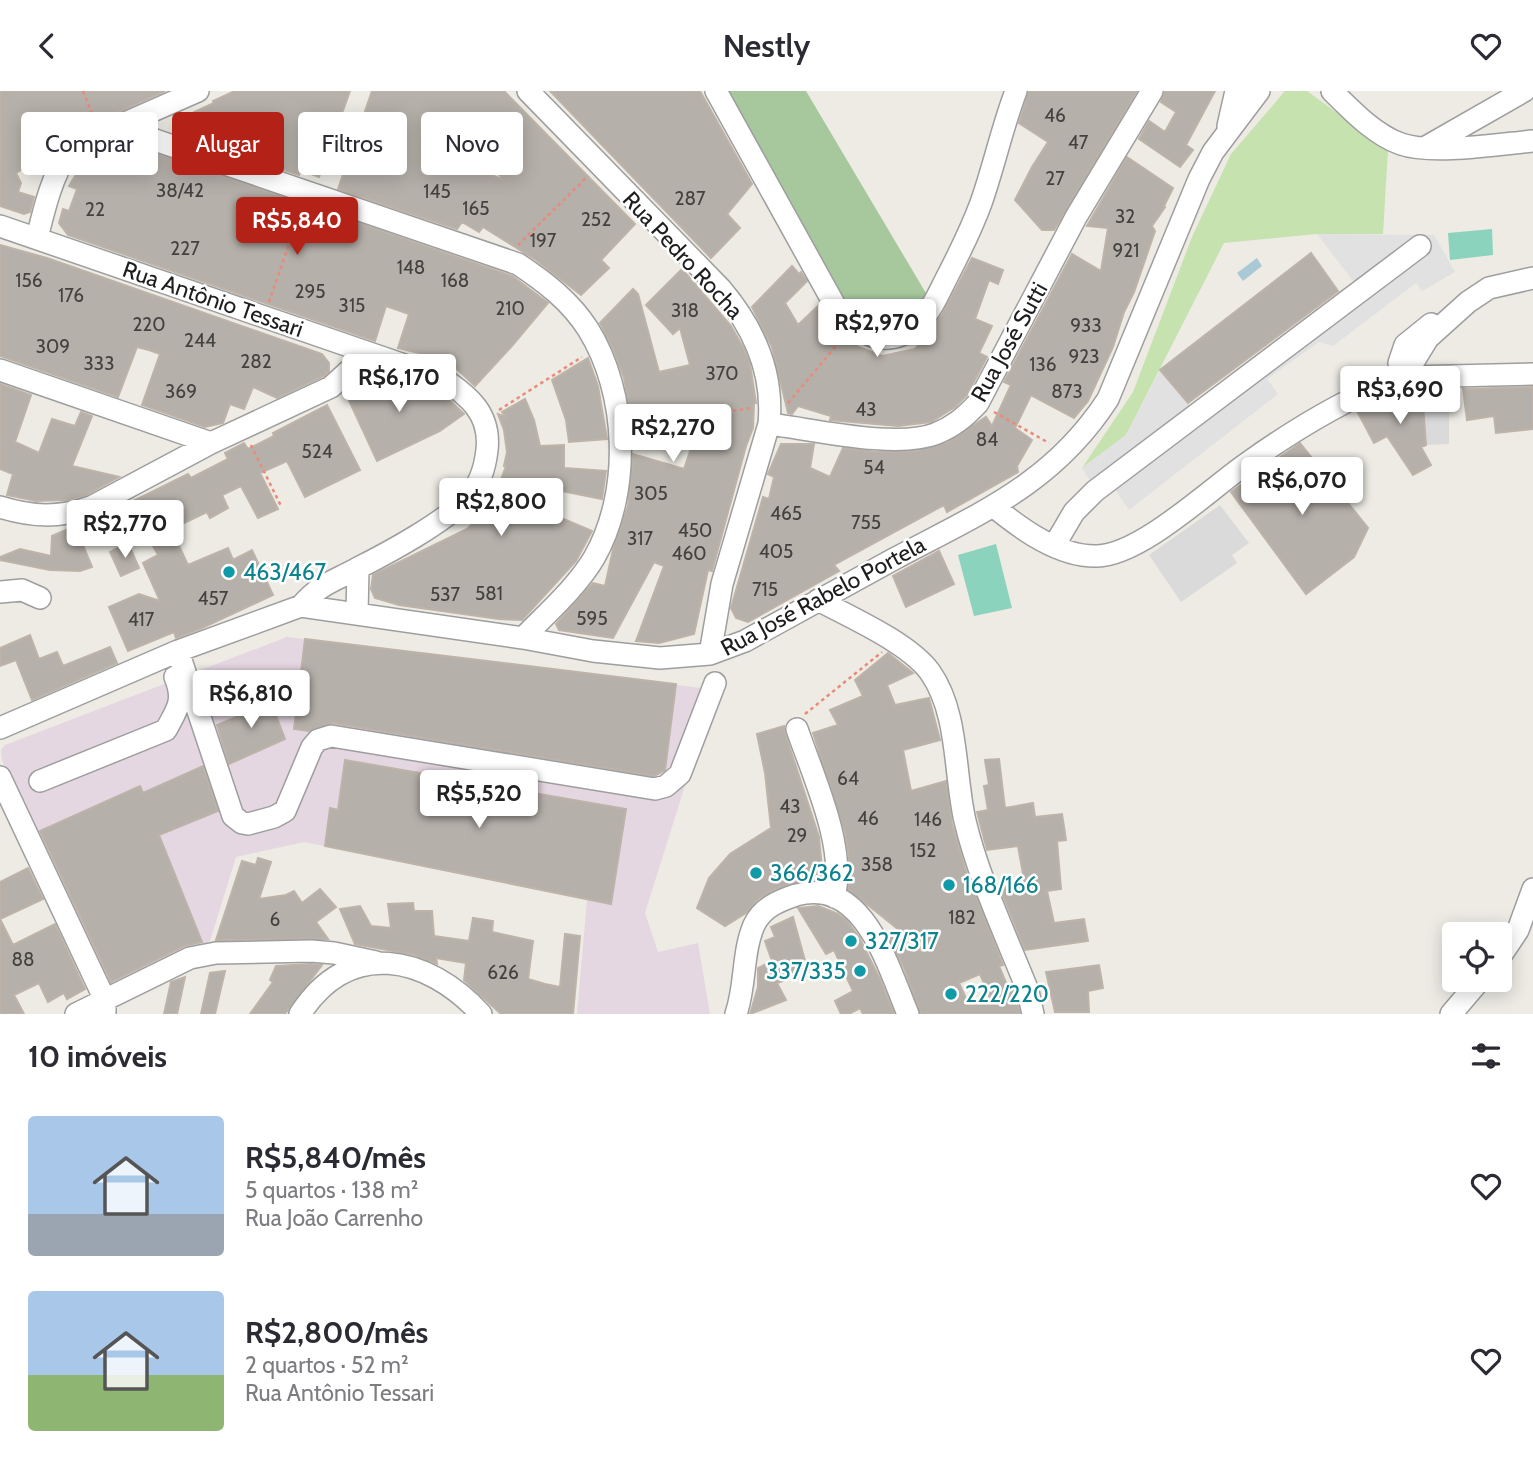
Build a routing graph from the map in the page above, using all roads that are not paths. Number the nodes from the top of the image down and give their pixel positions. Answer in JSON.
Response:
{"nodes":[{"id":1,"x":198,"y":91,"type":"edge"},
{"id":2,"x":528,"y":91,"type":"edge"},
{"id":3,"x":716,"y":91,"type":"edge"},
{"id":4,"x":1016,"y":91,"type":"edge"},
{"id":5,"x":1152,"y":91,"type":"edge"},
{"id":6,"x":1236,"y":91,"type":"edge"},
{"id":7,"x":1259,"y":91,"type":"edge"},
{"id":8,"x":1332,"y":91,"type":"edge"},
{"id":9,"x":1524,"y":91,"type":"edge"},
{"id":10,"x":151,"y":112,"type":"edge"},
{"id":11,"x":1227,"y":131,"type":"junction"},
{"id":12,"x":158,"y":141,"type":"edge"},
{"id":13,"x":1533,"y":141,"type":"edge"},
{"id":14,"x":1424,"y":148,"type":"junction"},
{"id":15,"x":59,"y":175,"type":"edge"},
{"id":16,"x":0,"y":226,"type":"edge"},
{"id":17,"x":37,"y":238,"type":"junction"},
{"id":18,"x":1420,"y":246,"type":"dead end"},
{"id":19,"x":1533,"y":278,"type":"edge"},
{"id":20,"x":359,"y":350,"type":"junction"},
{"id":21,"x":0,"y":370,"type":"edge"},
{"id":22,"x":1400,"y":371,"type":"junction"},
{"id":23,"x":1533,"y":374,"type":"edge"},
{"id":24,"x":769,"y":414,"type":"junction"},
{"id":25,"x":211,"y":443,"type":"junction"},
{"id":26,"x":1002,"y":500,"type":"junction"},
{"id":27,"x":0,"y":507,"type":"edge"},
{"id":28,"x":1057,"y":541,"type":"junction"},
{"id":29,"x":358,"y":569,"type":"junction"},
{"id":30,"x":0,"y":592,"type":"edge"},
{"id":31,"x":40,"y":598,"type":"dead end"},
{"id":32,"x":818,"y":600,"type":"junction"},
{"id":33,"x":301,"y":606,"type":"junction"},
{"id":34,"x":357,"y":613,"type":"junction"},
{"id":35,"x":523,"y":638,"type":"junction"},
{"id":36,"x":172,"y":654,"type":"junction"},
{"id":37,"x":710,"y":654,"type":"junction"},
{"id":38,"x":715,"y":683,"type":"dead end"},
{"id":39,"x":0,"y":728,"type":"edge"},
{"id":40,"x":797,"y":729,"type":"road end"},
{"id":41,"x":0,"y":777,"type":"edge"},
{"id":42,"x":40,"y":781,"type":"dead end"},
{"id":43,"x":1533,"y":889,"type":"edge"},
{"id":44,"x":835,"y":897,"type":"junction"},
{"id":45,"x":1512,"y":939,"type":"edge"},
{"id":46,"x":376,"y":961,"type":"junction"},
{"id":47,"x":1470,"y":992,"type":"edge"},
{"id":48,"x":105,"y":1007,"type":"edge"},
{"id":49,"x":76,"y":1014,"type":"edge"},
{"id":50,"x":300,"y":1014,"type":"edge"},
{"id":51,"x":481,"y":1014,"type":"edge"},
{"id":52,"x":736,"y":1014,"type":"edge"},
{"id":53,"x":908,"y":1014,"type":"edge"},
{"id":54,"x":1033,"y":1014,"type":"edge"},
{"id":55,"x":1451,"y":1014,"type":"edge"}],
"edges":[{"from":1,"to":10,"type":"street"},
{"from":2,"to":24,"type":"street","name":"Rua Pedro Rocha"},
{"from":3,"to":4,"type":"street"},
{"from":5,"to":24,"type":"street","name":"Rua José Sutti"},
{"from":6,"to":11,"type":"street"},
{"from":7,"to":11,"type":"street","name":"Rua José Rabelo Portela"},
{"from":8,"to":14,"type":"street"},
{"from":9,"to":14,"type":"street"},
{"from":11,"to":26,"type":"street","name":"Rua José Rabelo Portela"},
{"from":12,"to":35,"type":"street"},
{"from":13,"to":14,"type":"street"},
{"from":15,"to":17,"type":"street"},
{"from":16,"to":17,"type":"street","name":"Rua Antônio Tessari"},
{"from":17,"to":20,"type":"street","name":"Rua Antônio Tessari"},
{"from":18,"to":28,"type":"street"},
{"from":19,"to":22,"type":"street"},
{"from":20,"to":25,"type":"street"},
{"from":20,"to":29,"type":"street","name":"Rua Antônio Tessari"},
{"from":21,"to":25,"type":"street"},
{"from":22,"to":23,"type":"street"},
{"from":22,"to":28,"type":"street"},
{"from":24,"to":37,"type":"street","name":"Rua Pedro Rocha"},
{"from":25,"to":27,"type":"street"},
{"from":26,"to":28,"type":"street"},
{"from":26,"to":32,"type":"street","name":"Rua José Rabelo Portela"},
{"from":29,"to":33,"type":"street","name":"Rua Antônio Tessari"},
{"from":29,"to":34,"type":"street"},
{"from":30,"to":31,"type":"street"},
{"from":32,"to":37,"type":"street","name":"Rua José Rabelo Portela"},
{"from":32,"to":54,"type":"street"},
{"from":33,"to":34,"type":"street","name":"Rua José Rabelo Portela"},
{"from":33,"to":36,"type":"street","name":"Rua José Rabelo Portela"},
{"from":34,"to":35,"type":"street","name":"Rua José Rabelo Portela"},
{"from":35,"to":37,"type":"street","name":"Rua José Rabelo Portela"},
{"from":36,"to":38,"type":"street"},
{"from":36,"to":39,"type":"street","name":"Rua José Rabelo Portela"},
{"from":36,"to":42,"type":"street"},
{"from":40,"to":44,"type":"street"},
{"from":41,"to":48,"type":"street"},
{"from":43,"to":45,"type":"street"},
{"from":44,"to":52,"type":"street"},
{"from":44,"to":53,"type":"street"},
{"from":46,"to":48,"type":"street"},
{"from":46,"to":50,"type":"street"},
{"from":46,"to":51,"type":"street"},
{"from":47,"to":55,"type":"street"},
{"from":48,"to":49,"type":"street"}]}
